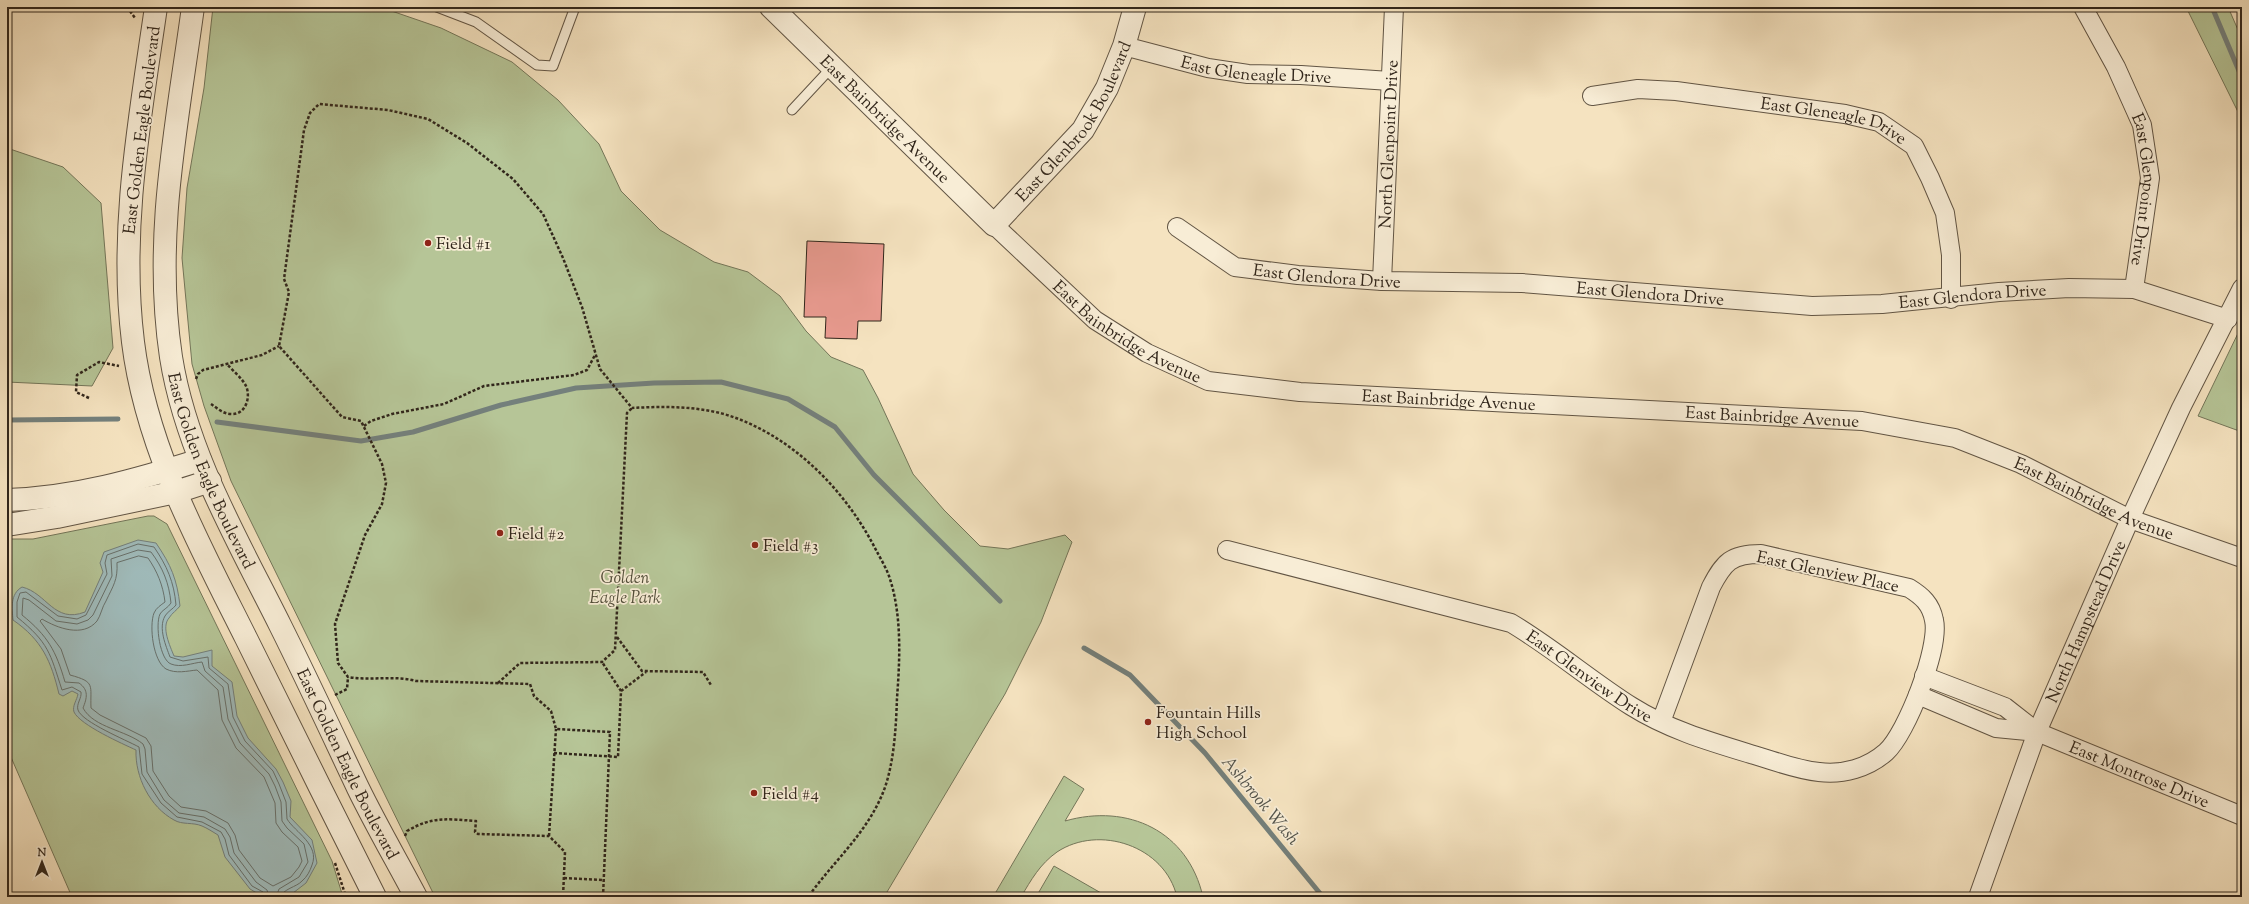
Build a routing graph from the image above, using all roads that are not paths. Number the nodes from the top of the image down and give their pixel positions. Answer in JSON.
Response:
{"nodes":[{"id":1,"x":156,"y":7,"type":"edge"},
{"id":2,"x":192,"y":7,"type":"edge"},
{"id":3,"x":437,"y":7,"type":"edge"},
{"id":4,"x":575,"y":7,"type":"edge"},
{"id":5,"x":770,"y":7,"type":"edge"},
{"id":6,"x":1135,"y":7,"type":"edge"},
{"id":7,"x":1394,"y":7,"type":"edge"},
{"id":8,"x":2082,"y":7,"type":"edge"},
{"id":9,"x":1124,"y":46,"type":"junction"},
{"id":10,"x":832,"y":67,"type":"junction"},
{"id":11,"x":1390,"y":81,"type":"junction"},
{"id":12,"x":1592,"y":96,"type":"dead end"},
{"id":13,"x":792,"y":110,"type":"dead end"},
{"id":14,"x":994,"y":225,"type":"junction"},
{"id":15,"x":1178,"y":228,"type":"dead end"},
{"id":16,"x":1382,"y":281,"type":"junction"},
{"id":17,"x":2242,"y":288,"type":"edge"},
{"id":18,"x":2134,"y":289,"type":"junction"},
{"id":19,"x":1952,"y":298,"type":"junction"},
{"id":20,"x":2228,"y":319,"type":"junction"},
{"id":21,"x":200,"y":460,"type":"junction"},
{"id":22,"x":168,"y":470,"type":"junction"},
{"id":23,"x":210,"y":481,"type":"junction"},
{"id":24,"x":176,"y":492,"type":"junction"},
{"id":25,"x":7,"y":500,"type":"edge"},
{"id":26,"x":2130,"y":519,"type":"junction"},
{"id":27,"x":7,"y":525,"type":"edge"},
{"id":28,"x":1227,"y":550,"type":"dead end"},
{"id":29,"x":2242,"y":558,"type":"edge"},
{"id":30,"x":1924,"y":676,"type":"junction"},
{"id":31,"x":1918,"y":695,"type":"junction"},
{"id":32,"x":1661,"y":722,"type":"junction"},
{"id":33,"x":2037,"y":732,"type":"junction"},
{"id":34,"x":2242,"y":816,"type":"edge"},
{"id":35,"x":375,"y":897,"type":"edge"},
{"id":36,"x":416,"y":897,"type":"edge"},
{"id":37,"x":1978,"y":897,"type":"edge"}],
"edges":[{"from":1,"to":22,"type":"street","name":"East Golden Eagle Boulevard"},
{"from":2,"to":21,"type":"street","name":"East Golden Eagle Boulevard"},
{"from":3,"to":4,"type":"lane"},
{"from":5,"to":10,"type":"street","name":"East Bainbridge Avenue"},
{"from":6,"to":9,"type":"street","name":"East Glenbrook Boulevard"},
{"from":7,"to":11,"type":"street","name":"North Glenpoint Drive"},
{"from":8,"to":18,"type":"street","name":"East Glenpoint Drive"},
{"from":9,"to":11,"type":"street","name":"East Gleneagle Drive"},
{"from":9,"to":14,"type":"street","name":"East Glenbrook Boulevard"},
{"from":10,"to":13,"type":"lane"},
{"from":10,"to":14,"type":"street","name":"East Bainbridge Avenue"},
{"from":11,"to":16,"type":"street","name":"North Glenpoint Drive"},
{"from":12,"to":19,"type":"street","name":"East Gleneagle Drive"},
{"from":14,"to":26,"type":"street","name":"East Bainbridge Avenue"},
{"from":15,"to":16,"type":"street","name":"East Glendora Drive"},
{"from":16,"to":19,"type":"street","name":"East Glendora Drive"},
{"from":17,"to":20,"type":"street","name":"North Hampstead Drive"},
{"from":18,"to":19,"type":"street","name":"East Glendora Drive"},
{"from":18,"to":20,"type":"street","name":"East Glenpoint Drive"},
{"from":20,"to":26,"type":"street","name":"North Hampstead Drive"},
{"from":21,"to":22,"type":"street"},
{"from":21,"to":23,"type":"street","name":"East Golden Eagle Boulevard"},
{"from":22,"to":24,"type":"street","name":"East Golden Eagle Boulevard"},
{"from":22,"to":25,"type":"street"},
{"from":23,"to":24,"type":"street"},
{"from":23,"to":36,"type":"street","name":"East Golden Eagle Boulevard"},
{"from":24,"to":27,"type":"street"},
{"from":24,"to":35,"type":"street","name":"East Golden Eagle Boulevard"},
{"from":26,"to":29,"type":"street","name":"East Bainbridge Avenue"},
{"from":26,"to":33,"type":"street","name":"North Hampstead Drive"},
{"from":28,"to":32,"type":"street","name":"East Glenview Drive"},
{"from":30,"to":31,"type":"street","name":"East Glenview Place"},
{"from":30,"to":32,"type":"street","name":"East Glenview Place"},
{"from":30,"to":33,"type":"street"},
{"from":31,"to":32,"type":"street","name":"East Glenview Drive"},
{"from":31,"to":33,"type":"street"},
{"from":33,"to":34,"type":"street","name":"East Montrose Drive"},
{"from":33,"to":37,"type":"street","name":"North Hampstead Drive"}]}
